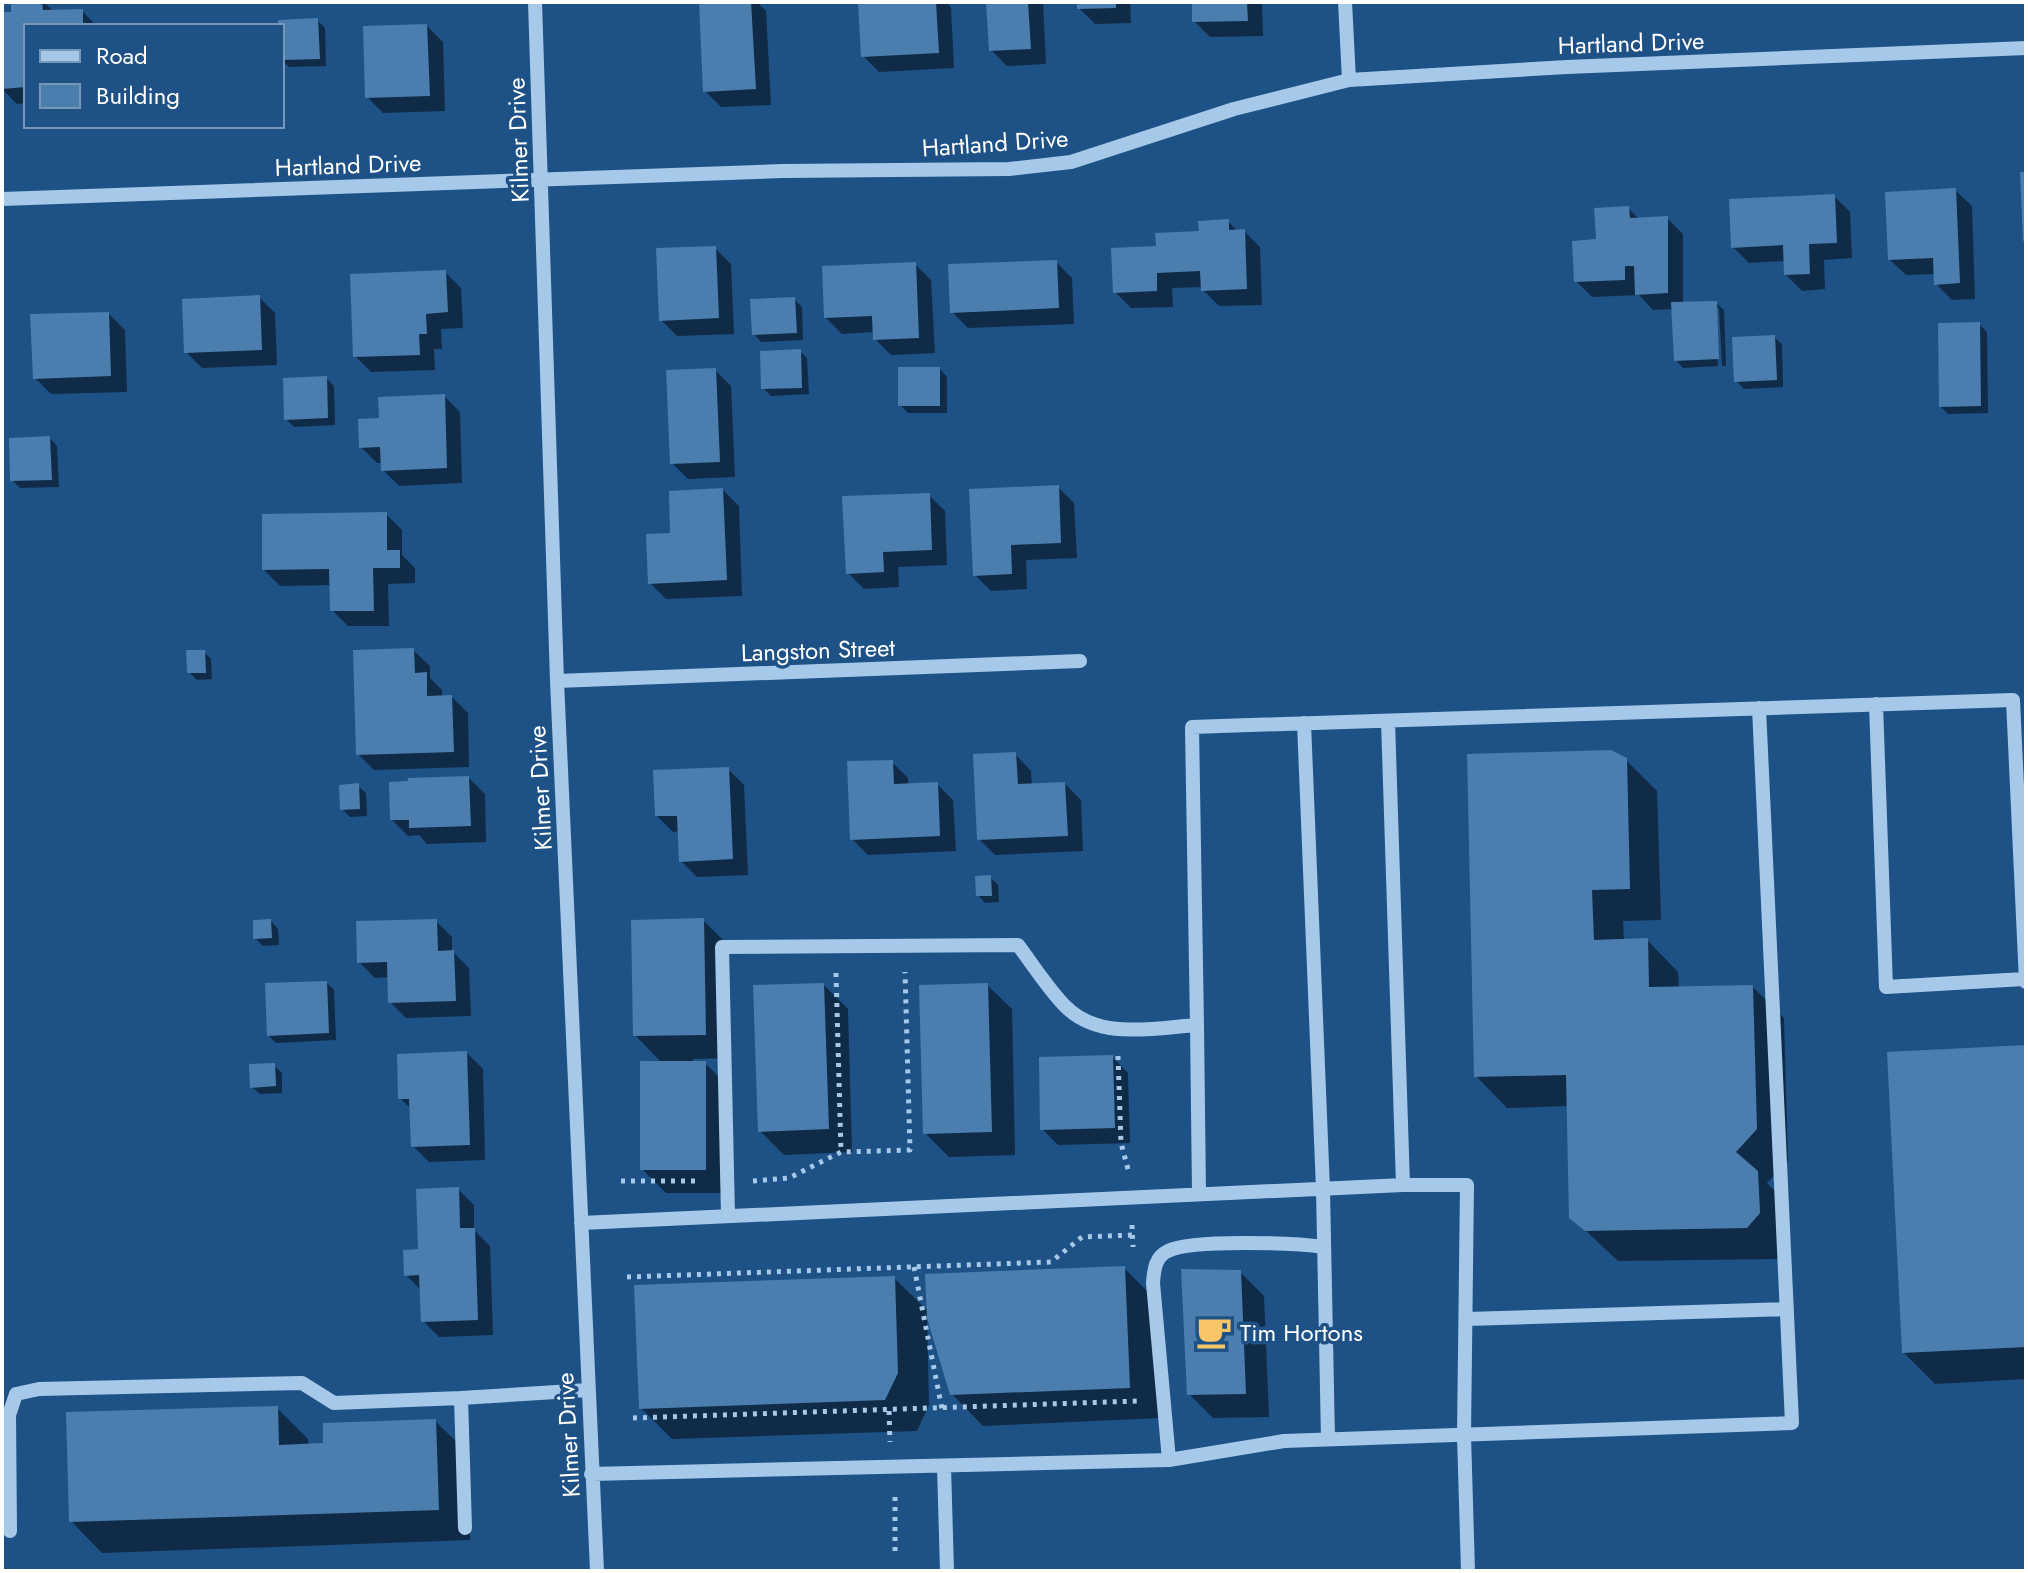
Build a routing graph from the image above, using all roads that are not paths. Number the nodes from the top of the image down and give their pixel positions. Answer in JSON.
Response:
{"nodes":[{"id":1,"x":535,"y":2,"type":"edge"},
{"id":2,"x":1345,"y":2,"type":"edge"},
{"id":3,"x":2026,"y":48,"type":"edge"},
{"id":4,"x":1349,"y":80,"type":"junction"},
{"id":5,"x":542,"y":180,"type":"junction"},
{"id":6,"x":2,"y":199,"type":"edge"},
{"id":7,"x":1080,"y":661,"type":"dead end"},
{"id":8,"x":557,"y":681,"type":"junction"},
{"id":9,"x":2020,"y":700,"type":"edge"},
{"id":10,"x":1876,"y":704,"type":"junction"},
{"id":11,"x":1759,"y":708,"type":"junction"},
{"id":12,"x":1388,"y":721,"type":"junction"},
{"id":13,"x":1304,"y":723,"type":"junction"},
{"id":14,"x":2025,"y":980,"type":"edge"},
{"id":15,"x":1197,"y":1025,"type":"junction"},
{"id":16,"x":1403,"y":1185,"type":"junction"},
{"id":17,"x":1323,"y":1189,"type":"junction"},
{"id":18,"x":1199,"y":1194,"type":"junction"},
{"id":19,"x":728,"y":1215,"type":"junction"},
{"id":20,"x":581,"y":1223,"type":"junction"},
{"id":21,"x":1324,"y":1247,"type":"junction"},
{"id":22,"x":1787,"y":1309,"type":"junction"},
{"id":23,"x":1467,"y":1319,"type":"junction"},
{"id":24,"x":588,"y":1390,"type":"junction"},
{"id":25,"x":461,"y":1398,"type":"junction"},
{"id":26,"x":1464,"y":1435,"type":"junction"},
{"id":27,"x":1328,"y":1439,"type":"junction"},
{"id":28,"x":1169,"y":1460,"type":"junction"},
{"id":29,"x":944,"y":1466,"type":"junction"},
{"id":30,"x":591,"y":1474,"type":"junction"},
{"id":31,"x":465,"y":1528,"type":"dead end"},
{"id":32,"x":10,"y":1531,"type":"dead end"},
{"id":33,"x":597,"y":1571,"type":"edge"},
{"id":34,"x":947,"y":1571,"type":"edge"},
{"id":35,"x":1468,"y":1571,"type":"edge"}],
"edges":[{"from":1,"to":5,"type":"street","name":"Kilmer Drive"},
{"from":2,"to":4,"type":"street"},
{"from":3,"to":4,"type":"street","name":"Hartland Drive"},
{"from":4,"to":5,"type":"street","name":"Hartland Drive"},
{"from":5,"to":6,"type":"street","name":"Hartland Drive"},
{"from":5,"to":8,"type":"street","name":"Kilmer Drive"},
{"from":7,"to":8,"type":"street","name":"Langston Street"},
{"from":8,"to":20,"type":"street","name":"Kilmer Drive"},
{"from":9,"to":10,"type":"street"},
{"from":9,"to":14,"type":"street"},
{"from":10,"to":11,"type":"street"},
{"from":10,"to":14,"type":"street"},
{"from":11,"to":12,"type":"street"},
{"from":11,"to":22,"type":"street"},
{"from":12,"to":13,"type":"street"},
{"from":12,"to":16,"type":"street"},
{"from":13,"to":15,"type":"street"},
{"from":13,"to":17,"type":"street"},
{"from":15,"to":18,"type":"street"},
{"from":15,"to":19,"type":"street"},
{"from":16,"to":17,"type":"street"},
{"from":16,"to":23,"type":"street"},
{"from":17,"to":18,"type":"street"},
{"from":17,"to":21,"type":"street"},
{"from":18,"to":19,"type":"street"},
{"from":19,"to":20,"type":"street"},
{"from":20,"to":24,"type":"street","name":"Kilmer Drive"},
{"from":21,"to":27,"type":"street"},
{"from":21,"to":28,"type":"street"},
{"from":22,"to":23,"type":"street"},
{"from":22,"to":26,"type":"street"},
{"from":23,"to":26,"type":"street"},
{"from":24,"to":25,"type":"street"},
{"from":24,"to":30,"type":"street","name":"Kilmer Drive"},
{"from":25,"to":31,"type":"street"},
{"from":25,"to":32,"type":"street"},
{"from":26,"to":27,"type":"street"},
{"from":26,"to":35,"type":"street"},
{"from":27,"to":28,"type":"street"},
{"from":28,"to":29,"type":"street"},
{"from":29,"to":30,"type":"street"},
{"from":29,"to":34,"type":"street"},
{"from":30,"to":33,"type":"street","name":"Kilmer Drive"}]}
